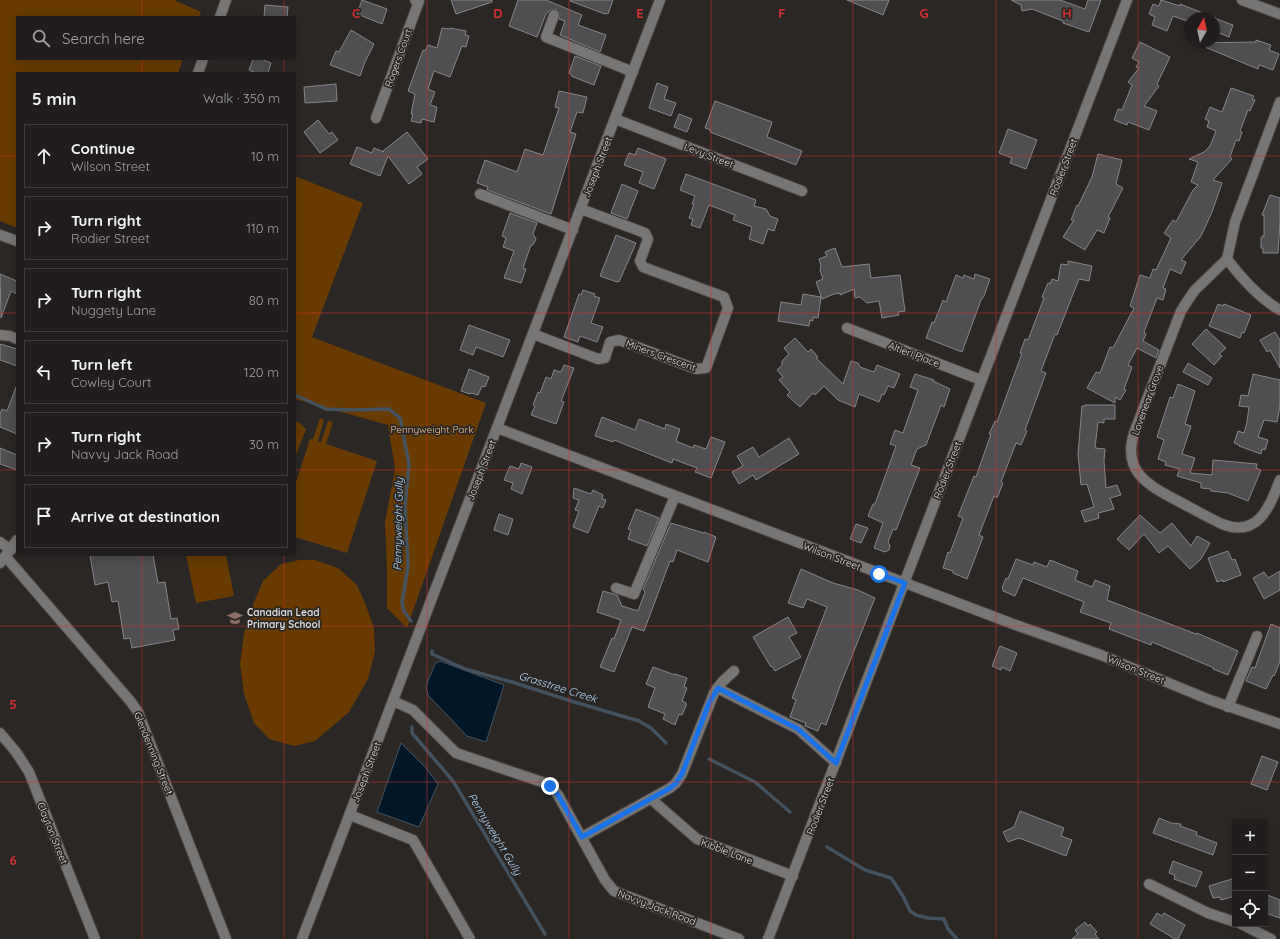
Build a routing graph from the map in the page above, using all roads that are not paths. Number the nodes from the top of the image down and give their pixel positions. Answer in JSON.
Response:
{"nodes":[{"id":1,"x":226,"y":0,"type":"edge"},
{"id":2,"x":415,"y":0,"type":"edge"},
{"id":3,"x":660,"y":0,"type":"edge"},
{"id":4,"x":1127,"y":0,"type":"edge"},
{"id":5,"x":1242,"y":0,"type":"edge"},
{"id":6,"x":1280,"y":14,"type":"edge"},
{"id":7,"x":554,"y":15,"type":"dead end"},
{"id":8,"x":220,"y":16,"type":"edge"},
{"id":9,"x":204,"y":60,"type":"edge"},
{"id":10,"x":198,"y":72,"type":"edge"},
{"id":11,"x":633,"y":72,"type":"junction"},
{"id":12,"x":1280,"y":102,"type":"edge"},
{"id":13,"x":376,"y":118,"type":"dead end"},
{"id":14,"x":615,"y":119,"type":"junction"},
{"id":15,"x":802,"y":191,"type":"dead end"},
{"id":16,"x":480,"y":194,"type":"dead end"},
{"id":17,"x":581,"y":209,"type":"junction"},
{"id":18,"x":573,"y":230,"type":"junction"},
{"id":19,"x":0,"y":235,"type":"edge"},
{"id":20,"x":16,"y":241,"type":"edge"},
{"id":21,"x":1227,"y":260,"type":"junction"},
{"id":22,"x":1280,"y":310,"type":"edge"},
{"id":23,"x":847,"y":328,"type":"dead end"},
{"id":24,"x":533,"y":334,"type":"junction"},
{"id":25,"x":0,"y":335,"type":"edge"},
{"id":26,"x":16,"y":338,"type":"edge"},
{"id":27,"x":981,"y":380,"type":"junction"},
{"id":28,"x":497,"y":428,"type":"junction"},
{"id":29,"x":1280,"y":480,"type":"edge"},
{"id":30,"x":675,"y":496,"type":"junction"},
{"id":31,"x":16,"y":541,"type":"edge"},
{"id":32,"x":0,"y":542,"type":"edge"},
{"id":33,"x":5,"y":557,"type":"edge"},
{"id":34,"x":905,"y":583,"type":"junction"},
{"id":35,"x":616,"y":588,"type":"dead end"},
{"id":36,"x":1257,"y":636,"type":"dead end"},
{"id":37,"x":734,"y":671,"type":"dead end"},
{"id":38,"x":718,"y":688,"type":"junction"},
{"id":39,"x":393,"y":701,"type":"junction"},
{"id":40,"x":1228,"y":707,"type":"junction"},
{"id":41,"x":1280,"y":724,"type":"edge"},
{"id":42,"x":0,"y":733,"type":"edge"},
{"id":43,"x":836,"y":763,"type":"junction"},
{"id":44,"x":651,"y":799,"type":"junction"},
{"id":45,"x":350,"y":815,"type":"junction"},
{"id":46,"x":582,"y":837,"type":"junction"},
{"id":47,"x":793,"y":876,"type":"junction"},
{"id":48,"x":1149,"y":884,"type":"dead end"},
{"id":49,"x":1232,"y":921,"type":"edge"},
{"id":50,"x":1247,"y":927,"type":"edge"},
{"id":51,"x":95,"y":939,"type":"edge"},
{"id":52,"x":226,"y":939,"type":"edge"},
{"id":53,"x":302,"y":939,"type":"edge"},
{"id":54,"x":470,"y":939,"type":"edge"},
{"id":55,"x":739,"y":939,"type":"edge"},
{"id":56,"x":768,"y":939,"type":"edge"},
{"id":57,"x":1271,"y":939,"type":"edge"}],
"edges":[{"from":1,"to":8,"type":"street"},
{"from":2,"to":13,"type":"street","name":"Rogers Court"},
{"from":3,"to":11,"type":"street","name":"Joseph Street"},
{"from":4,"to":27,"type":"street","name":"Rodier Street"},
{"from":5,"to":6,"type":"street"},
{"from":7,"to":11,"type":"street"},
{"from":9,"to":10,"type":"street"},
{"from":11,"to":14,"type":"street","name":"Joseph Street"},
{"from":12,"to":21,"type":"street"},
{"from":14,"to":15,"type":"street","name":"Levy Street"},
{"from":14,"to":17,"type":"street","name":"Joseph Street"},
{"from":16,"to":18,"type":"street"},
{"from":17,"to":18,"type":"street","name":"Joseph Street"},
{"from":17,"to":24,"type":"street","name":"Miners Crescent"},
{"from":18,"to":24,"type":"street","name":"Joseph Street"},
{"from":19,"to":20,"type":"street"},
{"from":21,"to":22,"type":"street"},
{"from":21,"to":29,"type":"street","name":"Lovenear Grove"},
{"from":23,"to":27,"type":"street","name":"Altieri Place"},
{"from":24,"to":28,"type":"street","name":"Joseph Street"},
{"from":25,"to":26,"type":"street"},
{"from":27,"to":34,"type":"street","name":"Rodier Street"},
{"from":28,"to":30,"type":"street","name":"Wilson Street"},
{"from":28,"to":39,"type":"street","name":"Joseph Street"},
{"from":30,"to":34,"type":"street","name":"Wilson Street"},
{"from":30,"to":35,"type":"street"},
{"from":31,"to":33,"type":"street"},
{"from":32,"to":33,"type":"street","name":"Glendenning Street"},
{"from":33,"to":52,"type":"street","name":"Glendenning Street"},
{"from":34,"to":40,"type":"street","name":"Wilson Street"},
{"from":34,"to":43,"type":"street","name":"Rodier Street"},
{"from":36,"to":40,"type":"street"},
{"from":37,"to":38,"type":"street"},
{"from":38,"to":43,"type":"street"},
{"from":38,"to":44,"type":"street"},
{"from":39,"to":45,"type":"street","name":"Joseph Street"},
{"from":39,"to":46,"type":"street","name":"Navvy Jack Road"},
{"from":40,"to":41,"type":"street","name":"Wilson Street"},
{"from":42,"to":51,"type":"street","name":"Clayton Street"},
{"from":43,"to":47,"type":"street","name":"Rodier Street"},
{"from":44,"to":46,"type":"street"},
{"from":44,"to":47,"type":"street","name":"Kibble Lane"},
{"from":45,"to":53,"type":"street","name":"Joseph Street"},
{"from":45,"to":54,"type":"street"},
{"from":46,"to":55,"type":"street","name":"Navvy Jack Road"},
{"from":47,"to":56,"type":"street","name":"Rodier Street"},
{"from":48,"to":49,"type":"street"},
{"from":50,"to":57,"type":"street"}]}
